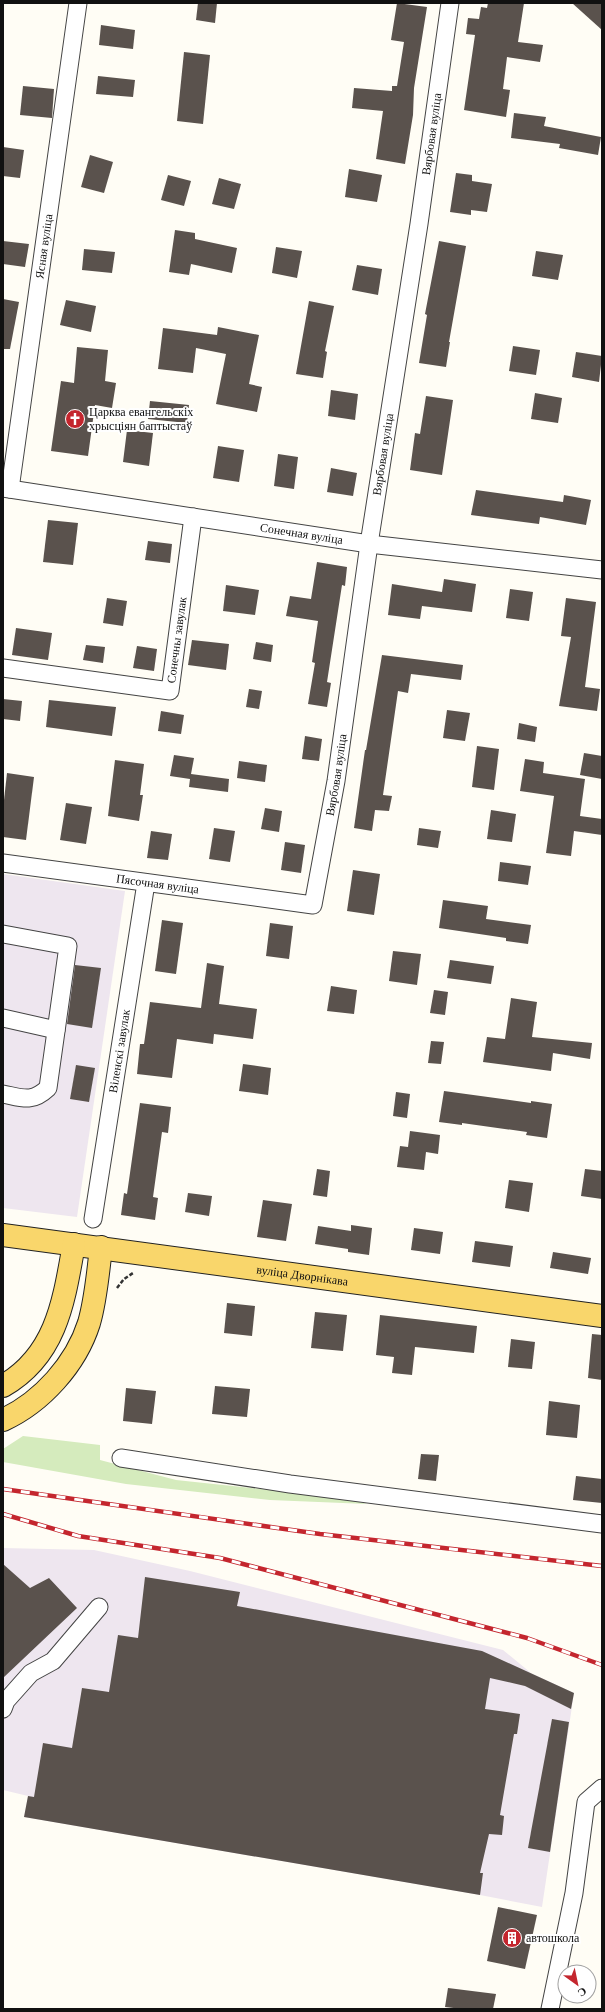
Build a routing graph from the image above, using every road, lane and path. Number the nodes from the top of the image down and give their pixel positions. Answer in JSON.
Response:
{"nodes":[{"id":1,"x":78,"y":3,"type":"edge"},
{"id":2,"x":450,"y":3,"type":"edge"},
{"id":3,"x":7,"y":489,"type":"edge"},
{"id":4,"x":193,"y":517,"type":"junction"},
{"id":5,"x":369,"y":544,"type":"junction"},
{"id":6,"x":602,"y":570,"type":"edge"},
{"id":7,"x":3,"y":668,"type":"edge"},
{"id":8,"x":3,"y":863,"type":"edge"},
{"id":9,"x":146,"y":883,"type":"junction"},
{"id":10,"x":313,"y":905,"type":"joint"},
{"id":11,"x":3,"y":934,"type":"edge"},
{"id":12,"x":3,"y":1018,"type":"edge"},
{"id":13,"x":56,"y":1030,"type":"junction"},
{"id":14,"x":3,"y":1094,"type":"edge"},
{"id":15,"x":93,"y":1219,"type":"dead end"},
{"id":16,"x":3,"y":1235,"type":"edge"},
{"id":17,"x":74,"y":1244,"type":"junction"},
{"id":18,"x":101,"y":1247,"type":"junction"},
{"id":19,"x":602,"y":1316,"type":"edge"},
{"id":20,"x":3,"y":1386,"type":"edge"},
{"id":21,"x":3,"y":1420,"type":"edge"},
{"id":22,"x":121,"y":1458,"type":"dead end"},
{"id":23,"x":602,"y":1524,"type":"edge"},
{"id":24,"x":99,"y":1607,"type":"dead end"},
{"id":25,"x":3,"y":1709,"type":"edge"},
{"id":26,"x":602,"y":1788,"type":"edge"},
{"id":27,"x":550,"y":2009,"type":"edge"}],
"edges":[{"from":1,"to":3,"type":"street","name":"Ясная вуліца"},
{"from":2,"to":5,"type":"street","name":"Вярбовая вуліца"},
{"from":3,"to":4,"type":"street","name":"Сонечная вуліца"},
{"from":4,"to":5,"type":"street","name":"Сонечная вуліца"},
{"from":4,"to":7,"type":"street","name":"Сонечны завулак"},
{"from":5,"to":6,"type":"street","name":"Сонечная вуліца"},
{"from":5,"to":10,"type":"street","name":"Вярбовая вуліца"},
{"from":8,"to":9,"type":"street","name":"Пясочная вуліца"},
{"from":9,"to":10,"type":"street","name":"Пясочная вуліца"},
{"from":9,"to":15,"type":"street","name":"Віленскі завулак"},
{"from":11,"to":13,"type":"street"},
{"from":12,"to":13,"type":"street"},
{"from":13,"to":14,"type":"street"},
{"from":16,"to":17,"type":"main road","name":"вуліца Дворнікава"},
{"from":17,"to":18,"type":"main road","name":"вуліца Дворнікава"},
{"from":17,"to":20,"type":"main road"},
{"from":18,"to":19,"type":"main road","name":"вуліца Дворнікава"},
{"from":18,"to":21,"type":"main road"},
{"from":22,"to":23,"type":"street"},
{"from":24,"to":25,"type":"street"},
{"from":26,"to":27,"type":"street"}]}
